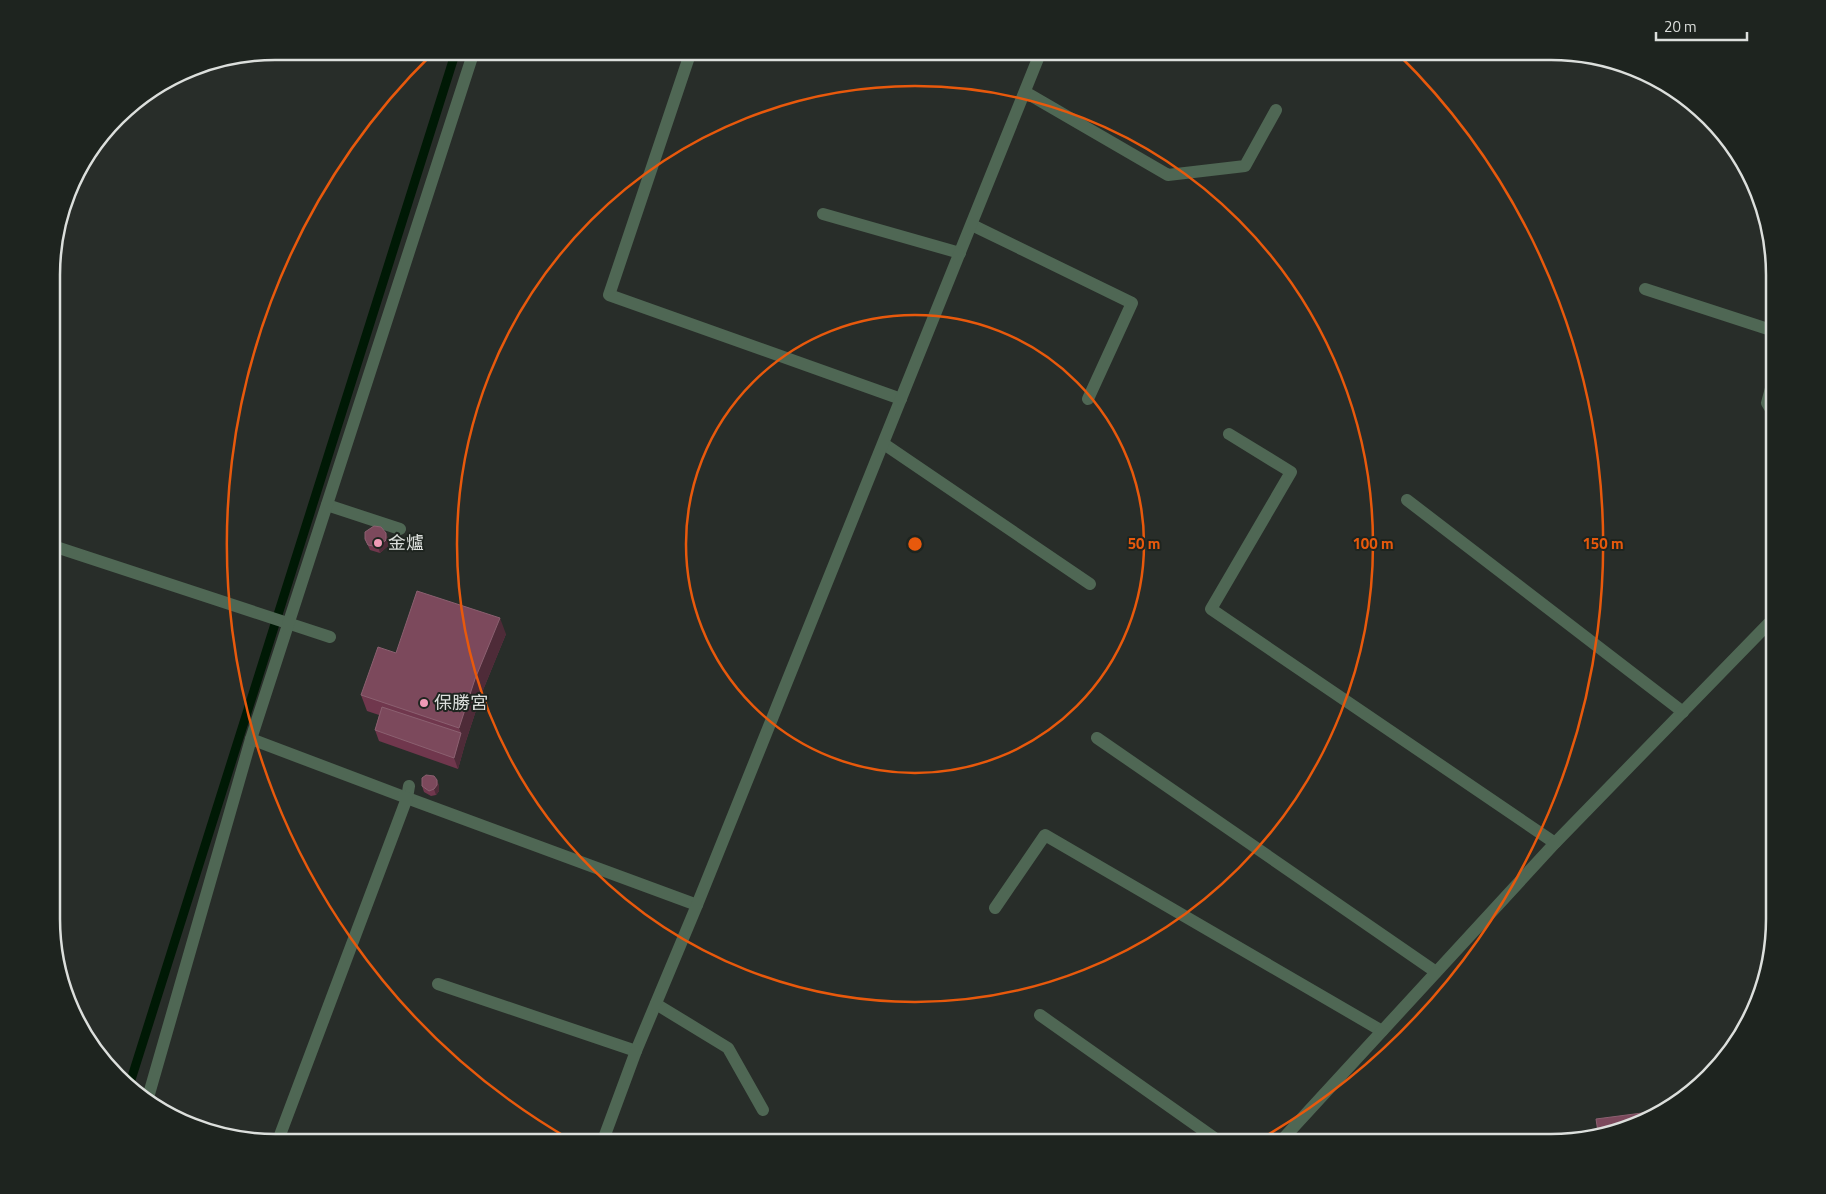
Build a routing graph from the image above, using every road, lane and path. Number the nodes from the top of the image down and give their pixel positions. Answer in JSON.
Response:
{"nodes":[{"id":1,"x":471,"y":60,"type":"edge"},
{"id":2,"x":688,"y":60,"type":"edge"},
{"id":3,"x":1038,"y":60,"type":"edge"},
{"id":4,"x":1026,"y":92,"type":"junction"},
{"id":5,"x":1276,"y":110,"type":"dead end"},
{"id":6,"x":823,"y":214,"type":"dead end"},
{"id":7,"x":972,"y":225,"type":"junction"},
{"id":8,"x":960,"y":253,"type":"junction"},
{"id":9,"x":1645,"y":289,"type":"dead end"},
{"id":10,"x":1766,"y":328,"type":"edge"},
{"id":11,"x":901,"y":399,"type":"junction"},
{"id":12,"x":1088,"y":399,"type":"dead end"},
{"id":13,"x":1229,"y":434,"type":"dead end"},
{"id":14,"x":884,"y":444,"type":"junction"},
{"id":15,"x":1407,"y":500,"type":"dead end"},
{"id":16,"x":327,"y":505,"type":"junction"},
{"id":17,"x":400,"y":529,"type":"dead end"},
{"id":18,"x":60,"y":548,"type":"edge"},
{"id":19,"x":1090,"y":584,"type":"dead end"},
{"id":20,"x":288,"y":624,"type":"junction"},
{"id":21,"x":1766,"y":626,"type":"edge"},
{"id":22,"x":330,"y":637,"type":"dead end"},
{"id":23,"x":1683,"y":712,"type":"junction"},
{"id":24,"x":1097,"y":738,"type":"dead end"},
{"id":25,"x":251,"y":739,"type":"junction"},
{"id":26,"x":408,"y":792,"type":"junction"},
{"id":27,"x":1555,"y":843,"type":"junction"},
{"id":28,"x":697,"y":905,"type":"junction"},
{"id":29,"x":994,"y":908,"type":"dead end"},
{"id":30,"x":1436,"y":972,"type":"junction"},
{"id":31,"x":438,"y":984,"type":"dead end"},
{"id":32,"x":656,"y":1004,"type":"junction"},
{"id":33,"x":1040,"y":1015,"type":"dead end"},
{"id":34,"x":1382,"y":1031,"type":"junction"},
{"id":35,"x":636,"y":1051,"type":"junction"},
{"id":36,"x":149,"y":1094,"type":"edge"},
{"id":37,"x":763,"y":1110,"type":"dead end"},
{"id":38,"x":280,"y":1134,"type":"edge"},
{"id":39,"x":605,"y":1134,"type":"edge"},
{"id":40,"x":1209,"y":1134,"type":"edge"},
{"id":41,"x":1287,"y":1134,"type":"edge"}],
"edges":[{"from":1,"to":16,"type":"street"},
{"from":2,"to":11,"type":"street"},
{"from":3,"to":4,"type":"street"},
{"from":4,"to":5,"type":"street"},
{"from":4,"to":7,"type":"street"},
{"from":6,"to":8,"type":"street"},
{"from":7,"to":8,"type":"street"},
{"from":7,"to":12,"type":"street"},
{"from":8,"to":11,"type":"street"},
{"from":9,"to":10,"type":"street"},
{"from":11,"to":14,"type":"street"},
{"from":13,"to":27,"type":"street"},
{"from":14,"to":19,"type":"street"},
{"from":14,"to":28,"type":"street"},
{"from":15,"to":23,"type":"street"},
{"from":16,"to":17,"type":"street"},
{"from":16,"to":20,"type":"street"},
{"from":18,"to":20,"type":"street"},
{"from":20,"to":22,"type":"street"},
{"from":20,"to":25,"type":"street"},
{"from":21,"to":23,"type":"street"},
{"from":23,"to":27,"type":"street"},
{"from":24,"to":30,"type":"street"},
{"from":25,"to":26,"type":"street"},
{"from":25,"to":36,"type":"street"},
{"from":26,"to":28,"type":"street"},
{"from":26,"to":38,"type":"street"},
{"from":27,"to":30,"type":"street"},
{"from":28,"to":32,"type":"street"},
{"from":29,"to":34,"type":"street"},
{"from":30,"to":34,"type":"street"},
{"from":31,"to":35,"type":"street"},
{"from":32,"to":35,"type":"street"},
{"from":32,"to":37,"type":"street"},
{"from":33,"to":40,"type":"street"},
{"from":34,"to":41,"type":"street"},
{"from":35,"to":39,"type":"street"}]}
